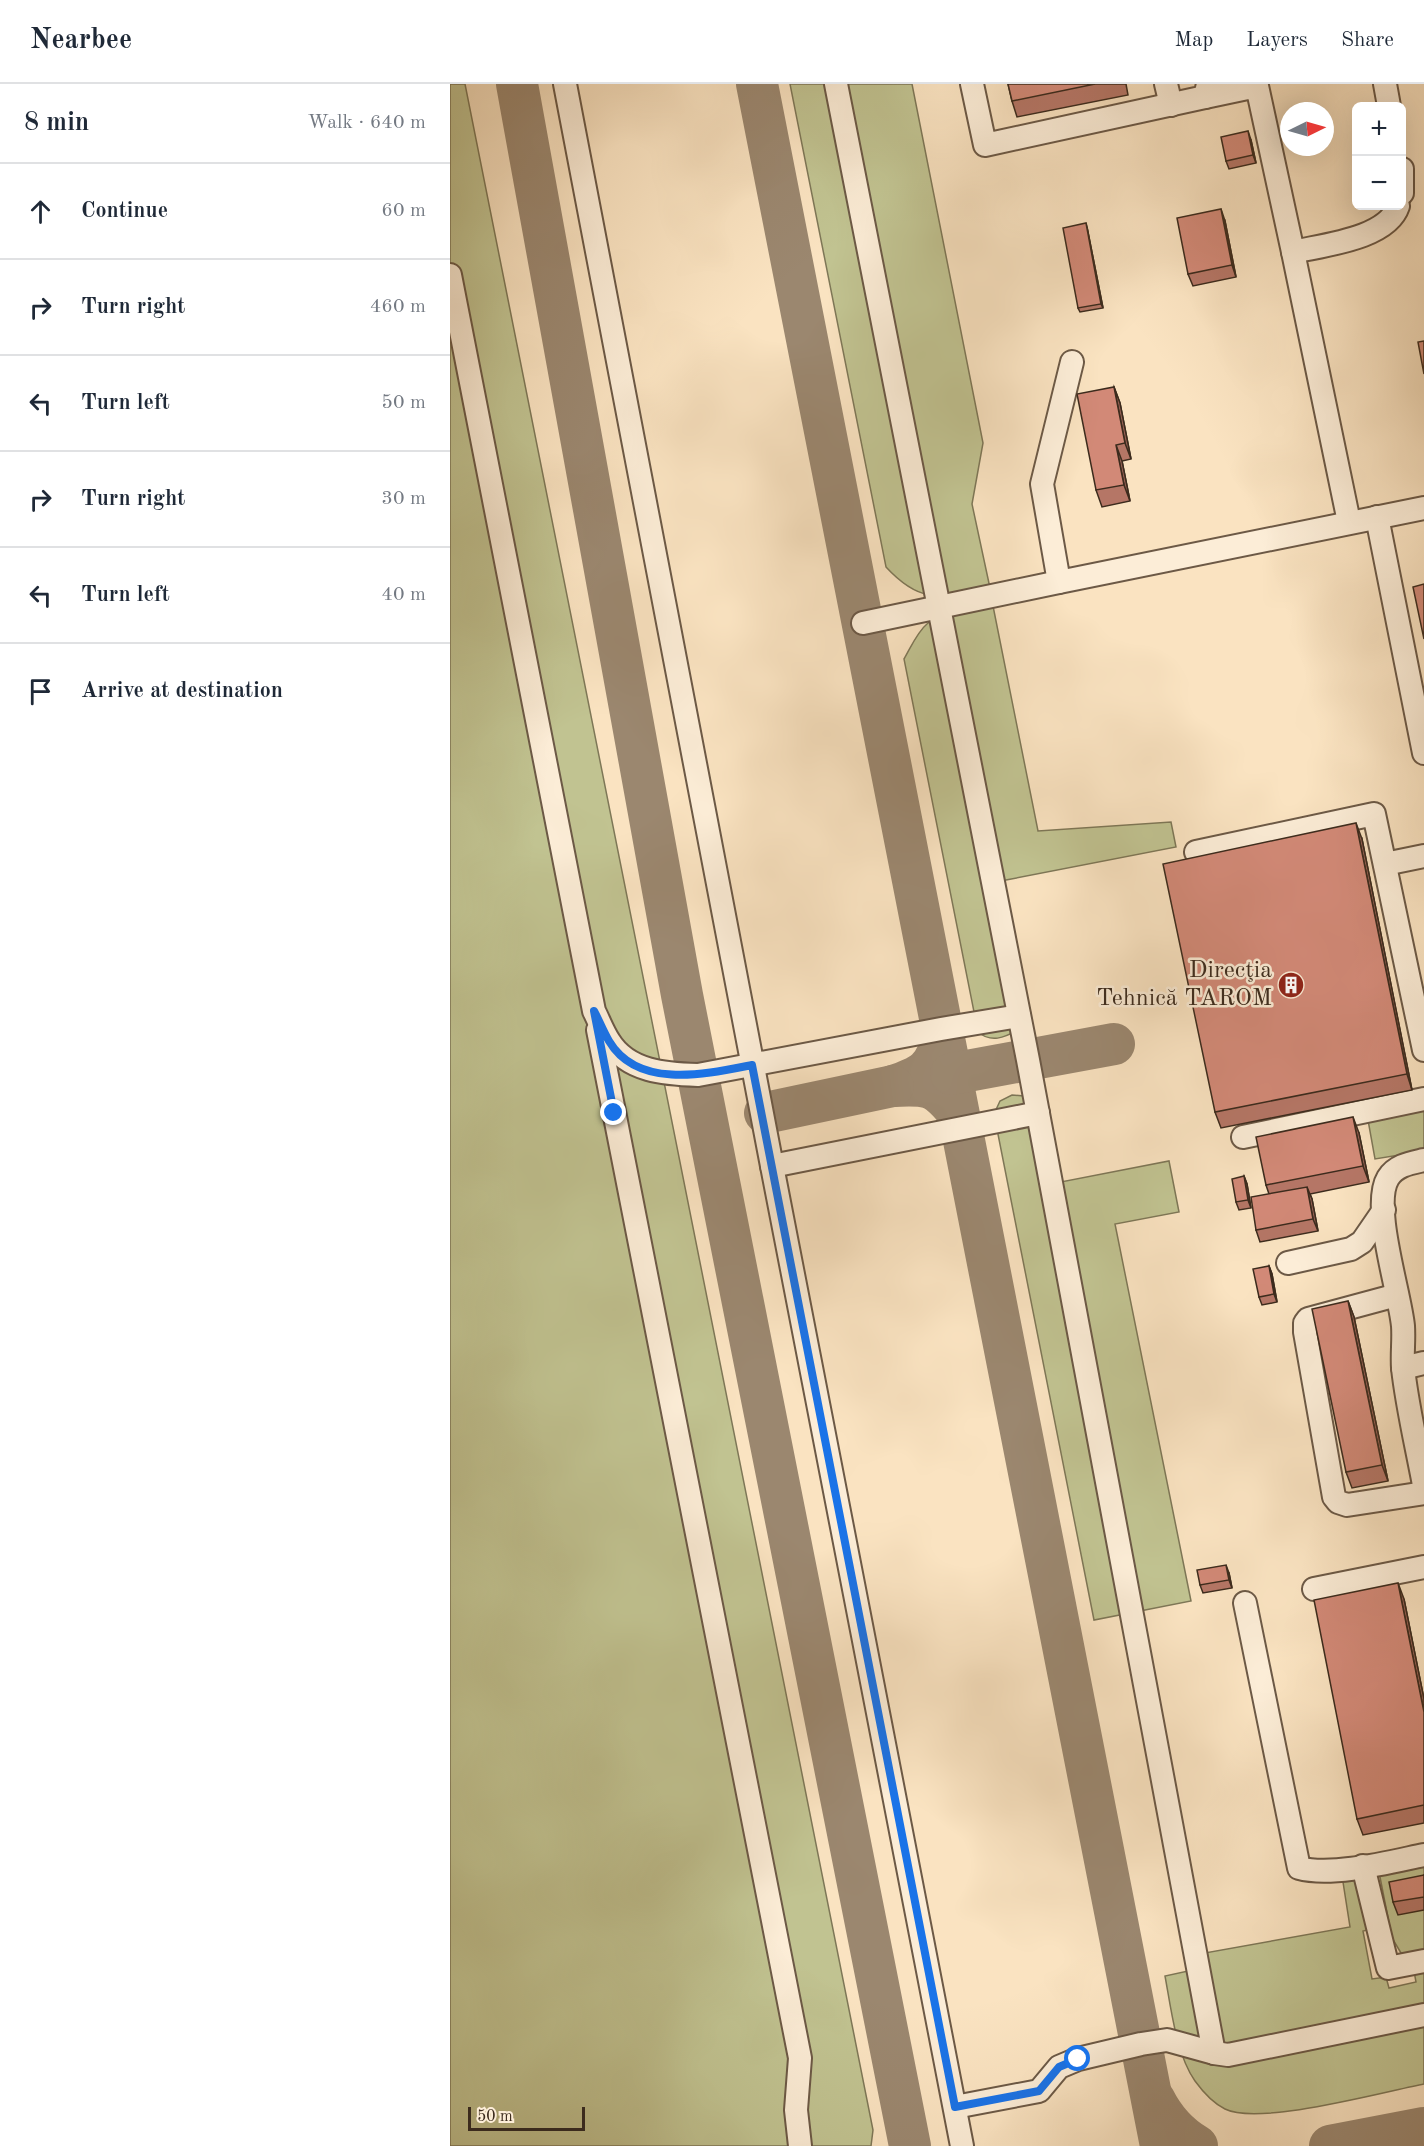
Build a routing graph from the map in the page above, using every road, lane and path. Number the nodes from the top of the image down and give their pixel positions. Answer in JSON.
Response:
{"nodes":[{"id":1,"x":565,"y":84,"type":"edge"},
{"id":2,"x":836,"y":84,"type":"edge"},
{"id":3,"x":972,"y":84,"type":"edge"},
{"id":4,"x":1385,"y":84,"type":"edge"},
{"id":5,"x":1259,"y":87,"type":"edge"},
{"id":6,"x":1206,"y":91,"type":"edge"},
{"id":7,"x":1168,"y":94,"type":"edge"},
{"id":8,"x":1388,"y":102,"type":"edge"},
{"id":9,"x":1395,"y":210,"type":"edge"},
{"id":10,"x":1293,"y":252,"type":"junction"},
{"id":11,"x":450,"y":275,"type":"edge"},
{"id":12,"x":1072,"y":362,"type":"dead end"},
{"id":13,"x":1424,"y":508,"type":"edge"},
{"id":14,"x":1377,"y":517,"type":"junction"},
{"id":15,"x":1349,"y":522,"type":"junction"},
{"id":16,"x":1059,"y":582,"type":"junction"},
{"id":17,"x":939,"y":607,"type":"junction"},
{"id":18,"x":863,"y":623,"type":"dead end"},
{"id":19,"x":1424,"y":753,"type":"edge"},
{"id":20,"x":1196,"y":852,"type":"dead end"},
{"id":21,"x":1424,"y":856,"type":"edge"},
{"id":22,"x":1385,"y":864,"type":"junction"},
{"id":23,"x":594,"y":1011,"type":"junction"},
{"id":24,"x":1019,"y":1016,"type":"junction"},
{"id":25,"x":1424,"y":1050,"type":"edge"},
{"id":26,"x":752,"y":1065,"type":"junction"},
{"id":27,"x":1424,"y":1099,"type":"edge"},
{"id":28,"x":1038,"y":1113,"type":"junction"},
{"id":29,"x":1244,"y":1137,"type":"dead end"},
{"id":30,"x":1424,"y":1160,"type":"edge"},
{"id":31,"x":772,"y":1166,"type":"junction"},
{"id":32,"x":1384,"y":1210,"type":"junction"},
{"id":33,"x":1288,"y":1263,"type":"dead end"},
{"id":34,"x":1397,"y":1295,"type":"junction"},
{"id":35,"x":1414,"y":1365,"type":"edge"},
{"id":36,"x":1424,"y":1485,"type":"edge"},
{"id":37,"x":1424,"y":1493,"type":"edge"},
{"id":38,"x":1424,"y":1567,"type":"edge"},
{"id":39,"x":1314,"y":1589,"type":"dead end"},
{"id":40,"x":1245,"y":1603,"type":"dead end"},
{"id":41,"x":1424,"y":1841,"type":"edge"},
{"id":42,"x":1385,"y":1848,"type":"dead end"},
{"id":43,"x":1424,"y":1855,"type":"edge"},
{"id":44,"x":1363,"y":1866,"type":"junction"},
{"id":45,"x":1424,"y":1961,"type":"edge"},
{"id":46,"x":1424,"y":2015,"type":"edge"},
{"id":47,"x":1214,"y":2053,"type":"junction"},
{"id":48,"x":955,"y":2107,"type":"junction"},
{"id":49,"x":800,"y":2146,"type":"edge"},
{"id":50,"x":962,"y":2146,"type":"edge"}],
"edges":[{"from":1,"to":26,"type":"lane"},
{"from":2,"to":17,"type":"lane"},
{"from":3,"to":7,"type":"lane"},
{"from":4,"to":8,"type":"lane"},
{"from":5,"to":6,"type":"lane"},
{"from":5,"to":10,"type":"lane"},
{"from":6,"to":7,"type":"lane"},
{"from":9,"to":10,"type":"lane"},
{"from":10,"to":15,"type":"lane"},
{"from":11,"to":23,"type":"lane"},
{"from":12,"to":16,"type":"lane"},
{"from":13,"to":14,"type":"lane"},
{"from":14,"to":15,"type":"lane"},
{"from":14,"to":19,"type":"lane"},
{"from":15,"to":16,"type":"lane"},
{"from":16,"to":17,"type":"lane"},
{"from":17,"to":18,"type":"lane"},
{"from":17,"to":24,"type":"lane"},
{"from":20,"to":22,"type":"lane"},
{"from":21,"to":22,"type":"lane"},
{"from":22,"to":25,"type":"lane"},
{"from":23,"to":26,"type":"lane"},
{"from":23,"to":49,"type":"lane"},
{"from":24,"to":26,"type":"lane"},
{"from":24,"to":28,"type":"lane"},
{"from":26,"to":31,"type":"lane"},
{"from":27,"to":29,"type":"lane"},
{"from":28,"to":31,"type":"lane"},
{"from":28,"to":47,"type":"lane"},
{"from":30,"to":32,"type":"lane"},
{"from":31,"to":48,"type":"lane"},
{"from":32,"to":33,"type":"lane"},
{"from":32,"to":34,"type":"lane"},
{"from":34,"to":35,"type":"lane"},
{"from":34,"to":37,"type":"lane"},
{"from":35,"to":36,"type":"lane"},
{"from":38,"to":39,"type":"lane"},
{"from":40,"to":44,"type":"lane"},
{"from":41,"to":42,"type":"lane"},
{"from":43,"to":44,"type":"lane"},
{"from":44,"to":45,"type":"lane"},
{"from":46,"to":47,"type":"lane"},
{"from":47,"to":48,"type":"lane"},
{"from":48,"to":50,"type":"lane"}]}
